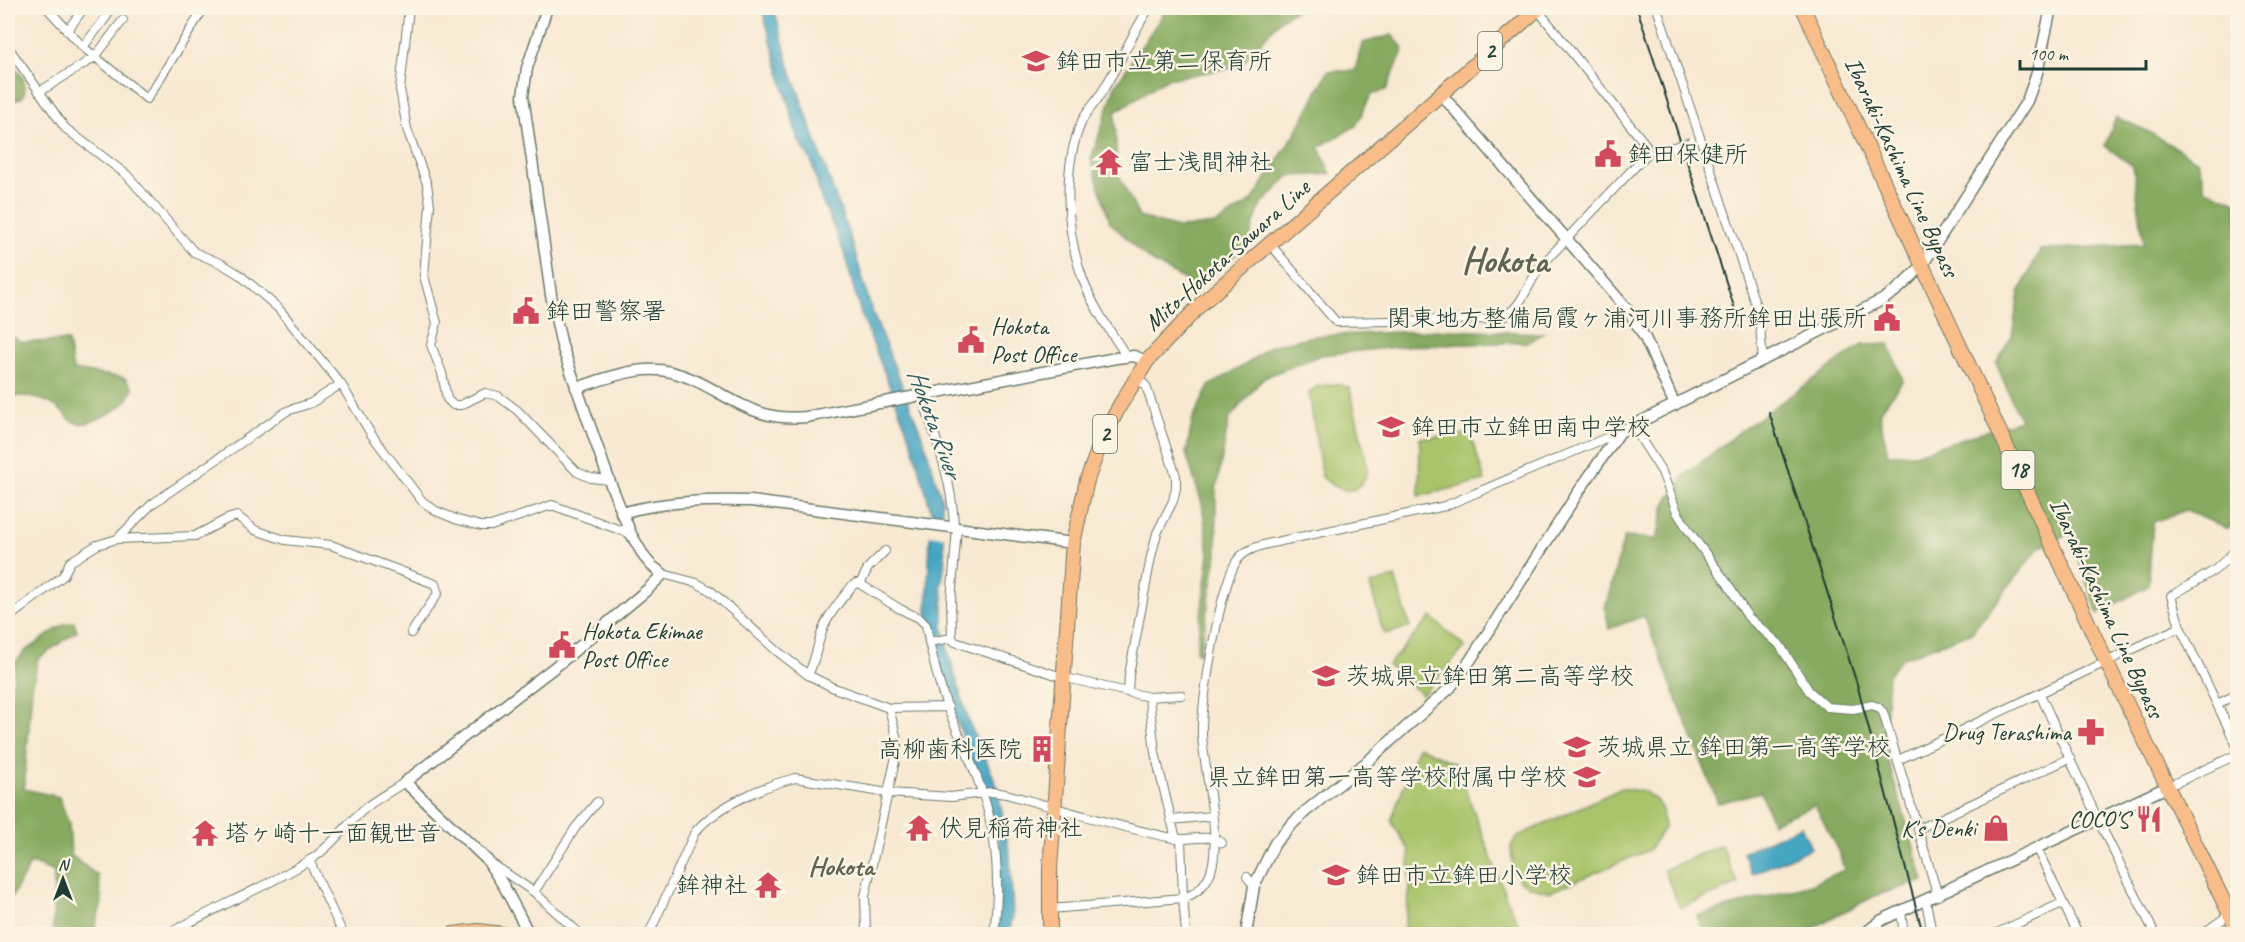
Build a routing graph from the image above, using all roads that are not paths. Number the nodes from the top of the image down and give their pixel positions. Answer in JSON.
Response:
{"nodes":[{"id":1,"x":46,"y":8,"type":"edge"},
{"id":2,"x":84,"y":8,"type":"edge"},
{"id":3,"x":204,"y":8,"type":"edge"},
{"id":4,"x":409,"y":8,"type":"edge"},
{"id":5,"x":547,"y":8,"type":"edge"},
{"id":6,"x":1149,"y":8,"type":"edge"},
{"id":7,"x":1538,"y":8,"type":"edge"},
{"id":8,"x":1657,"y":8,"type":"edge"},
{"id":9,"x":1803,"y":8,"type":"edge"},
{"id":10,"x":2051,"y":8,"type":"edge"},
{"id":11,"x":107,"y":16,"type":"dead end"},
{"id":12,"x":123,"y":20,"type":"dead end"},
{"id":13,"x":67,"y":31,"type":"junction"},
{"id":14,"x":8,"y":47,"type":"edge"},
{"id":15,"x":83,"y":47,"type":"junction"},
{"id":16,"x":94,"y":57,"type":"junction"},
{"id":17,"x":39,"y":92,"type":"junction"},
{"id":18,"x":1441,"y":94,"type":"junction"},
{"id":19,"x":1701,"y":138,"type":"junction"},
{"id":20,"x":1648,"y":153,"type":"junction"},
{"id":21,"x":1567,"y":239,"type":"junction"},
{"id":22,"x":1270,"y":245,"type":"junction"},
{"id":23,"x":1923,"y":264,"type":"junction"},
{"id":24,"x":1126,"y":357,"type":"junction"},
{"id":25,"x":1147,"y":361,"type":"junction"},
{"id":26,"x":1763,"y":361,"type":"junction"},
{"id":27,"x":1136,"y":377,"type":"junction"},
{"id":28,"x":341,"y":384,"type":"junction"},
{"id":29,"x":576,"y":388,"type":"junction"},
{"id":30,"x":921,"y":397,"type":"junction"},
{"id":31,"x":1676,"y":405,"type":"junction"},
{"id":32,"x":1632,"y":425,"type":"junction"},
{"id":33,"x":1620,"y":432,"type":"junction"},
{"id":34,"x":609,"y":480,"type":"junction"},
{"id":35,"x":621,"y":513,"type":"junction"},
{"id":36,"x":954,"y":528,"type":"junction"},
{"id":37,"x":631,"y":534,"type":"junction"},
{"id":38,"x":117,"y":539,"type":"junction"},
{"id":39,"x":1073,"y":543,"type":"junction"},
{"id":40,"x":2238,"y":548,"type":"edge"},
{"id":41,"x":885,"y":551,"type":"dead end"},
{"id":42,"x":663,"y":574,"type":"junction"},
{"id":43,"x":860,"y":584,"type":"junction"},
{"id":44,"x":8,"y":618,"type":"edge"},
{"id":45,"x":2180,"y":627,"type":"junction"},
{"id":46,"x":411,"y":633,"type":"dead end"},
{"id":47,"x":951,"y":639,"type":"junction"},
{"id":48,"x":931,"y":642,"type":"junction"},
{"id":49,"x":2106,"y":661,"type":"junction"},
{"id":50,"x":808,"y":675,"type":"junction"},
{"id":51,"x":1062,"y":677,"type":"junction"},
{"id":52,"x":1128,"y":693,"type":"junction"},
{"id":53,"x":2040,"y":694,"type":"junction"},
{"id":54,"x":2238,"y":694,"type":"edge"},
{"id":55,"x":1181,"y":695,"type":"dead end"},
{"id":56,"x":1149,"y":697,"type":"junction"},
{"id":57,"x":2217,"y":704,"type":"junction"},
{"id":58,"x":948,"y":707,"type":"junction"},
{"id":59,"x":889,"y":708,"type":"junction"},
{"id":60,"x":2238,"y":748,"type":"edge"},
{"id":61,"x":2238,"y":754,"type":"edge"},
{"id":62,"x":2070,"y":758,"type":"junction"},
{"id":63,"x":1898,"y":760,"type":"junction"},
{"id":64,"x":405,"y":782,"type":"junction"},
{"id":65,"x":2167,"y":787,"type":"junction"},
{"id":66,"x":888,"y":793,"type":"junction"},
{"id":67,"x":983,"y":793,"type":"junction"},
{"id":68,"x":597,"y":802,"type":"dead end"},
{"id":69,"x":1054,"y":807,"type":"junction"},
{"id":70,"x":1212,"y":816,"type":"junction"},
{"id":71,"x":1171,"y":820,"type":"junction"},
{"id":72,"x":2098,"y":820,"type":"junction"},
{"id":73,"x":1918,"y":829,"type":"junction"},
{"id":74,"x":1213,"y":837,"type":"junction"},
{"id":75,"x":1178,"y":839,"type":"junction"},
{"id":76,"x":1222,"y":843,"type":"dead end"},
{"id":77,"x":2037,"y":849,"type":"junction"},
{"id":78,"x":309,"y":860,"type":"junction"},
{"id":79,"x":487,"y":860,"type":"junction"},
{"id":80,"x":1246,"y":877,"type":"dead end"},
{"id":81,"x":1254,"y":886,"type":"junction"},
{"id":82,"x":534,"y":892,"type":"junction"},
{"id":83,"x":1938,"y":896,"type":"junction"},
{"id":84,"x":1183,"y":898,"type":"junction"},
{"id":85,"x":1926,"y":901,"type":"junction"},
{"id":86,"x":2062,"y":903,"type":"junction"},
{"id":87,"x":1050,"y":909,"type":"junction"},
{"id":88,"x":1901,"y":912,"type":"junction"},
{"id":89,"x":2234,"y":914,"type":"edge"},
{"id":90,"x":2238,"y":931,"type":"edge"},
{"id":91,"x":168,"y":934,"type":"edge"},
{"id":92,"x":343,"y":934,"type":"edge"},
{"id":93,"x":453,"y":934,"type":"edge"},
{"id":94,"x":503,"y":934,"type":"edge"},
{"id":95,"x":530,"y":934,"type":"edge"},
{"id":96,"x":580,"y":934,"type":"edge"},
{"id":97,"x":649,"y":934,"type":"edge"},
{"id":98,"x":866,"y":934,"type":"edge"},
{"id":99,"x":994,"y":934,"type":"edge"},
{"id":100,"x":1050,"y":934,"type":"edge"},
{"id":101,"x":1186,"y":934,"type":"edge"},
{"id":102,"x":1246,"y":934,"type":"edge"},
{"id":103,"x":1864,"y":934,"type":"edge"},
{"id":104,"x":1904,"y":934,"type":"edge"},
{"id":105,"x":1932,"y":934,"type":"edge"},
{"id":106,"x":1995,"y":934,"type":"edge"},
{"id":107,"x":2078,"y":934,"type":"edge"},
{"id":108,"x":2155,"y":934,"type":"edge"},
{"id":109,"x":2202,"y":934,"type":"edge"}],
"edges":[{"from":1,"to":13,"type":"street"},
{"from":2,"to":13,"type":"street"},
{"from":3,"to":16,"type":"street"},
{"from":4,"to":34,"type":"street"},
{"from":5,"to":29,"type":"street"},
{"from":6,"to":24,"type":"street"},
{"from":7,"to":18,"type":"main road","name":"Mito-Hokota-Sawara Line","number":"2"},
{"from":7,"to":20,"type":"street"},
{"from":8,"to":19,"type":"street"},
{"from":9,"to":23,"type":"main road","name":"Ibaraki-Kashima Line Bypass","number":"18"},
{"from":10,"to":23,"type":"street"},
{"from":11,"to":15,"type":"street"},
{"from":12,"to":16,"type":"street"},
{"from":13,"to":15,"type":"street"},
{"from":14,"to":17,"type":"street"},
{"from":15,"to":16,"type":"street"},
{"from":16,"to":17,"type":"street"},
{"from":17,"to":28,"type":"street"},
{"from":18,"to":21,"type":"street"},
{"from":18,"to":22,"type":"main road","name":"Mito-Hokota-Sawara Line","number":"2"},
{"from":19,"to":20,"type":"street","bridge":true},
{"from":19,"to":26,"type":"street"},
{"from":20,"to":21,"type":"street"},
{"from":21,"to":22,"type":"street"},
{"from":21,"to":31,"type":"street"},
{"from":22,"to":25,"type":"main road","name":"Mito-Hokota-Sawara Line","number":"2"},
{"from":23,"to":26,"type":"street"},
{"from":23,"to":49,"type":"main road","name":"Ibaraki-Kashima Line Bypass","number":"18"},
{"from":24,"to":25,"type":"street"},
{"from":24,"to":30,"type":"street"},
{"from":25,"to":27,"type":"main road","name":"Mito-Hokota-Sawara Line","number":"2"},
{"from":26,"to":31,"type":"street"},
{"from":27,"to":39,"type":"main road","name":"Mito-Hokota-Sawara Line","number":"2"},
{"from":27,"to":52,"type":"street"},
{"from":28,"to":37,"type":"street"},
{"from":28,"to":38,"type":"street"},
{"from":29,"to":30,"type":"street"},
{"from":29,"to":34,"type":"street"},
{"from":30,"to":36,"type":"street"},
{"from":31,"to":32,"type":"street"},
{"from":32,"to":33,"type":"street"},
{"from":32,"to":63,"type":"street"},
{"from":33,"to":70,"type":"street"},
{"from":33,"to":81,"type":"street"},
{"from":34,"to":35,"type":"street"},
{"from":35,"to":36,"type":"street"},
{"from":35,"to":37,"type":"street"},
{"from":36,"to":39,"type":"street"},
{"from":36,"to":47,"type":"street"},
{"from":37,"to":42,"type":"street"},
{"from":38,"to":44,"type":"street"},
{"from":38,"to":46,"type":"street"},
{"from":39,"to":51,"type":"main road","name":"Mito-Hokota-Sawara Line","number":"2"},
{"from":40,"to":45,"type":"street"},
{"from":41,"to":43,"type":"street"},
{"from":42,"to":50,"type":"street"},
{"from":42,"to":64,"type":"street"},
{"from":43,"to":48,"type":"street"},
{"from":43,"to":50,"type":"street"},
{"from":45,"to":49,"type":"street"},
{"from":45,"to":57,"type":"street"},
{"from":47,"to":48,"type":"street"},
{"from":47,"to":51,"type":"street"},
{"from":48,"to":58,"type":"street"},
{"from":49,"to":53,"type":"street"},
{"from":49,"to":65,"type":"main road","name":"Ibaraki-Kashima Line Bypass","number":"18"},
{"from":50,"to":59,"type":"street"},
{"from":51,"to":52,"type":"street"},
{"from":51,"to":69,"type":"main road","name":"Mito-Hokota-Sawara Line","number":"2"},
{"from":52,"to":56,"type":"street"},
{"from":53,"to":62,"type":"street"},
{"from":53,"to":63,"type":"street"},
{"from":54,"to":57,"type":"street"},
{"from":55,"to":56,"type":"street"},
{"from":56,"to":71,"type":"street"},
{"from":57,"to":60,"type":"street"},
{"from":58,"to":59,"type":"street"},
{"from":58,"to":67,"type":"street"},
{"from":59,"to":66,"type":"street"},
{"from":61,"to":65,"type":"street"},
{"from":62,"to":72,"type":"street"},
{"from":62,"to":73,"type":"street"},
{"from":63,"to":73,"type":"street"},
{"from":64,"to":78,"type":"street"},
{"from":64,"to":79,"type":"street"},
{"from":65,"to":72,"type":"street"},
{"from":65,"to":89,"type":"main road","name":"Ibaraki-Kashima Line Bypass","number":"18"},
{"from":66,"to":67,"type":"street"},
{"from":66,"to":97,"type":"street"},
{"from":66,"to":98,"type":"street"},
{"from":67,"to":69,"type":"street"},
{"from":67,"to":99,"type":"street"},
{"from":68,"to":82,"type":"street"},
{"from":69,"to":75,"type":"street"},
{"from":69,"to":87,"type":"main road","name":"Mito-Hokota-Sawara Line","number":"2"},
{"from":70,"to":71,"type":"street"},
{"from":70,"to":74,"type":"street"},
{"from":71,"to":75,"type":"street"},
{"from":72,"to":77,"type":"street"},
{"from":72,"to":108,"type":"street"},
{"from":73,"to":83,"type":"street"},
{"from":74,"to":75,"type":"street"},
{"from":74,"to":76,"type":"street"},
{"from":74,"to":84,"type":"street"},
{"from":75,"to":84,"type":"street"},
{"from":77,"to":83,"type":"street"},
{"from":77,"to":86,"type":"street"},
{"from":78,"to":91,"type":"street"},
{"from":78,"to":92,"type":"street"},
{"from":79,"to":82,"type":"street"},
{"from":79,"to":95,"type":"street"},
{"from":80,"to":81,"type":"street"},
{"from":81,"to":102,"type":"street"},
{"from":82,"to":96,"type":"street"},
{"from":83,"to":85,"type":"street"},
{"from":84,"to":87,"type":"street"},
{"from":84,"to":101,"type":"street"},
{"from":85,"to":88,"type":"street"},
{"from":85,"to":105,"type":"street"},
{"from":86,"to":106,"type":"street"},
{"from":86,"to":107,"type":"street"},
{"from":87,"to":100,"type":"main road","name":"Mito-Hokota-Sawara Line","number":"2"},
{"from":88,"to":103,"type":"street"},
{"from":88,"to":104,"type":"street"},
{"from":89,"to":90,"type":"main road","name":"Ibaraki-Kashima Line Bypass","number":"18"},
{"from":89,"to":109,"type":"street"},
{"from":93,"to":94,"type":"main road"}]}
